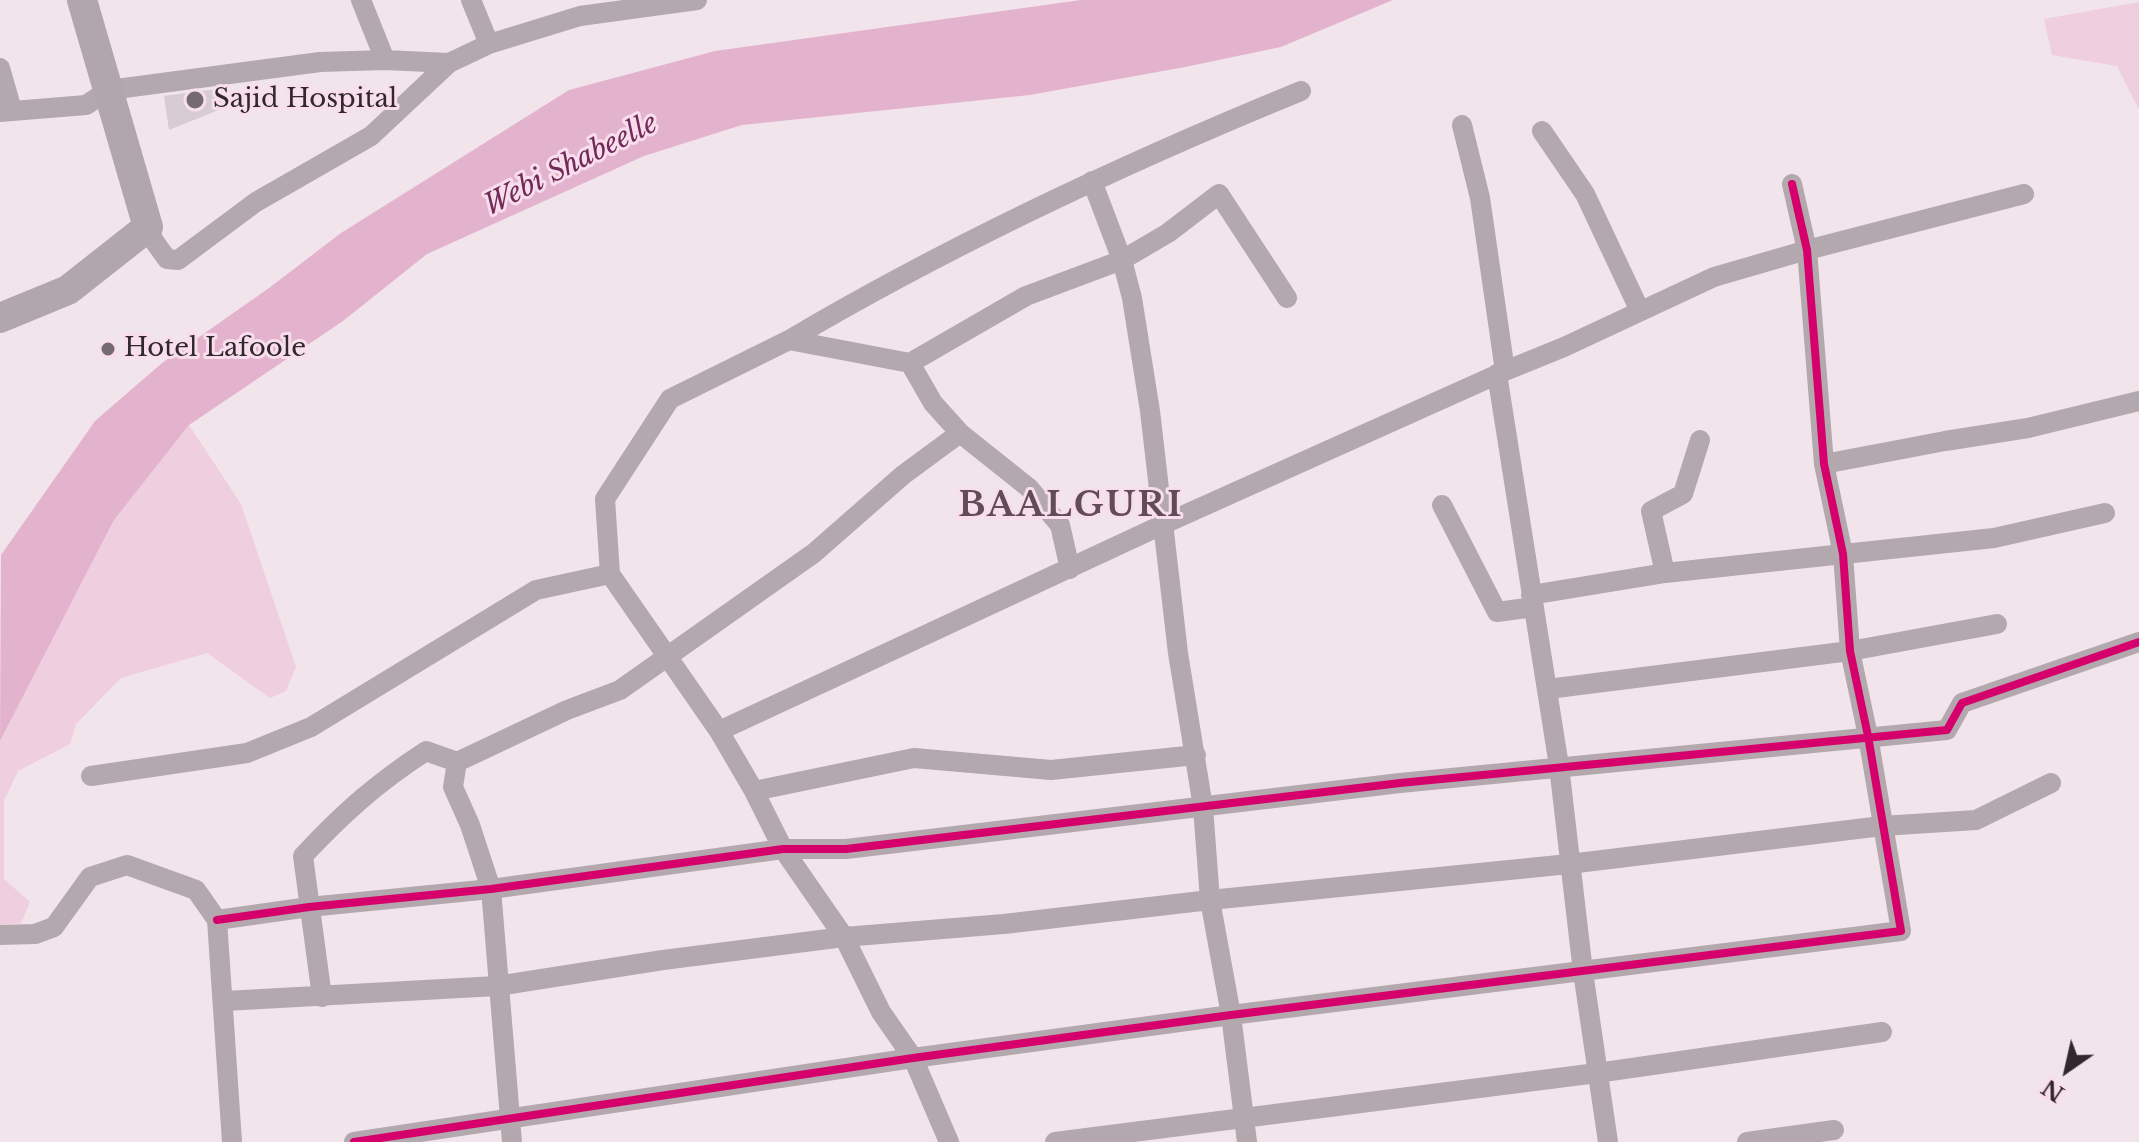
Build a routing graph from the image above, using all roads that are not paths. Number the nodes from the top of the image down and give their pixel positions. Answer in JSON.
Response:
{"nodes":[{"id":1,"x":82,"y":0,"type":"edge"},
{"id":2,"x":361,"y":0,"type":"edge"},
{"id":3,"x":471,"y":0,"type":"edge"},
{"id":4,"x":685,"y":1,"type":"edge"},
{"id":5,"x":577,"y":8,"type":"edge"},
{"id":6,"x":489,"y":44,"type":"junction"},
{"id":7,"x":385,"y":60,"type":"junction"},
{"id":8,"x":449,"y":63,"type":"junction"},
{"id":9,"x":0,"y":68,"type":"edge"},
{"id":10,"x":109,"y":90,"type":"junction"},
{"id":11,"x":1301,"y":91,"type":"dead end"},
{"id":12,"x":6,"y":111,"type":"edge"},
{"id":13,"x":1462,"y":125,"type":"dead end"},
{"id":14,"x":1542,"y":131,"type":"dead end"},
{"id":15,"x":1092,"y":181,"type":"junction"},
{"id":16,"x":1792,"y":184,"type":"dead end"},
{"id":17,"x":2024,"y":194,"type":"dead end"},
{"id":18,"x":148,"y":227,"type":"junction"},
{"id":19,"x":1807,"y":250,"type":"junction"},
{"id":20,"x":1122,"y":260,"type":"junction"},
{"id":21,"x":1287,"y":298,"type":"dead end"},
{"id":22,"x":1640,"y":311,"type":"junction"},
{"id":23,"x":0,"y":318,"type":"edge"},
{"id":24,"x":789,"y":340,"type":"junction"},
{"id":25,"x":910,"y":363,"type":"junction"},
{"id":26,"x":1501,"y":372,"type":"junction"},
{"id":27,"x":2139,"y":401,"type":"edge"},
{"id":28,"x":960,"y":433,"type":"junction"},
{"id":29,"x":1700,"y":440,"type":"dead end"},
{"id":30,"x":1824,"y":464,"type":"junction"},
{"id":31,"x":1442,"y":505,"type":"dead end"},
{"id":32,"x":2105,"y":513,"type":"dead end"},
{"id":33,"x":1164,"y":524,"type":"junction"},
{"id":34,"x":1843,"y":554,"type":"junction"},
{"id":35,"x":1070,"y":569,"type":"junction"},
{"id":36,"x":1665,"y":573,"type":"junction"},
{"id":37,"x":610,"y":574,"type":"junction"},
{"id":38,"x":1533,"y":601,"type":"junction"},
{"id":39,"x":1997,"y":624,"type":"dead end"},
{"id":40,"x":2139,"y":642,"type":"edge"},
{"id":41,"x":1850,"y":651,"type":"junction"},
{"id":42,"x":666,"y":657,"type":"junction"},
{"id":43,"x":1548,"y":689,"type":"junction"},
{"id":44,"x":719,"y":731,"type":"junction"},
{"id":45,"x":1868,"y":736,"type":"junction"},
{"id":46,"x":1196,"y":755,"type":"junction"},
{"id":47,"x":457,"y":762,"type":"junction"},
{"id":48,"x":1559,"y":766,"type":"junction"},
{"id":49,"x":91,"y":776,"type":"dead end"},
{"id":50,"x":2051,"y":783,"type":"dead end"},
{"id":51,"x":754,"y":791,"type":"junction"},
{"id":52,"x":1203,"y":807,"type":"junction"},
{"id":53,"x":1882,"y":826,"type":"junction"},
{"id":54,"x":783,"y":849,"type":"junction"},
{"id":55,"x":1569,"y":864,"type":"junction"},
{"id":56,"x":491,"y":889,"type":"junction"},
{"id":57,"x":1210,"y":900,"type":"junction"},
{"id":58,"x":309,"y":907,"type":"junction"},
{"id":59,"x":217,"y":920,"type":"junction"},
{"id":60,"x":0,"y":935,"type":"edge"},
{"id":61,"x":844,"y":937,"type":"junction"},
{"id":62,"x":1583,"y":972,"type":"junction"},
{"id":63,"x":497,"y":986,"type":"junction"},
{"id":64,"x":322,"y":997,"type":"junction"},
{"id":65,"x":225,"y":1001,"type":"junction"},
{"id":66,"x":1231,"y":1015,"type":"junction"},
{"id":67,"x":1882,"y":1032,"type":"dead end"},
{"id":68,"x":913,"y":1058,"type":"junction"},
{"id":69,"x":1597,"y":1073,"type":"junction"},
{"id":70,"x":1244,"y":1116,"type":"junction"},
{"id":71,"x":509,"y":1120,"type":"junction"},
{"id":72,"x":1834,"y":1130,"type":"dead end"},
{"id":73,"x":232,"y":1142,"type":"edge"},
{"id":74,"x":354,"y":1142,"type":"edge"},
{"id":75,"x":512,"y":1142,"type":"edge"},
{"id":76,"x":949,"y":1142,"type":"edge"},
{"id":77,"x":1055,"y":1142,"type":"edge"},
{"id":78,"x":1247,"y":1142,"type":"edge"},
{"id":79,"x":1608,"y":1142,"type":"edge"},
{"id":80,"x":1747,"y":1142,"type":"edge"}],
"edges":[{"from":1,"to":10,"type":"street"},
{"from":2,"to":7,"type":"street"},
{"from":3,"to":6,"type":"street"},
{"from":4,"to":5,"type":"street"},
{"from":5,"to":6,"type":"street"},
{"from":6,"to":8,"type":"street"},
{"from":7,"to":8,"type":"street"},
{"from":7,"to":10,"type":"street"},
{"from":8,"to":18,"type":"street"},
{"from":9,"to":12,"type":"street"},
{"from":10,"to":12,"type":"street"},
{"from":10,"to":18,"type":"street"},
{"from":11,"to":15,"type":"street"},
{"from":13,"to":26,"type":"street"},
{"from":14,"to":22,"type":"street"},
{"from":15,"to":20,"type":"street"},
{"from":15,"to":24,"type":"street"},
{"from":16,"to":19,"type":"street"},
{"from":17,"to":19,"type":"street"},
{"from":18,"to":23,"type":"street"},
{"from":19,"to":22,"type":"street"},
{"from":19,"to":30,"type":"street"},
{"from":20,"to":21,"type":"street"},
{"from":20,"to":25,"type":"street"},
{"from":20,"to":33,"type":"street"},
{"from":22,"to":26,"type":"street"},
{"from":24,"to":25,"type":"street"},
{"from":24,"to":37,"type":"street"},
{"from":25,"to":28,"type":"street"},
{"from":26,"to":33,"type":"street"},
{"from":26,"to":38,"type":"street"},
{"from":27,"to":30,"type":"street"},
{"from":28,"to":35,"type":"street"},
{"from":28,"to":42,"type":"street"},
{"from":29,"to":36,"type":"street"},
{"from":30,"to":34,"type":"street"},
{"from":31,"to":38,"type":"street"},
{"from":32,"to":34,"type":"street"},
{"from":33,"to":35,"type":"street"},
{"from":33,"to":46,"type":"street"},
{"from":34,"to":36,"type":"street"},
{"from":34,"to":41,"type":"street"},
{"from":35,"to":44,"type":"street"},
{"from":36,"to":38,"type":"street"},
{"from":37,"to":42,"type":"street"},
{"from":37,"to":49,"type":"street"},
{"from":38,"to":43,"type":"street"},
{"from":39,"to":41,"type":"street"},
{"from":40,"to":45,"type":"street"},
{"from":41,"to":43,"type":"street"},
{"from":41,"to":45,"type":"street"},
{"from":42,"to":44,"type":"street"},
{"from":42,"to":47,"type":"street"},
{"from":43,"to":48,"type":"street"},
{"from":44,"to":51,"type":"street"},
{"from":45,"to":48,"type":"street"},
{"from":45,"to":53,"type":"street"},
{"from":46,"to":51,"type":"street"},
{"from":46,"to":52,"type":"street"},
{"from":47,"to":56,"type":"street"},
{"from":47,"to":58,"type":"street"},
{"from":48,"to":52,"type":"street"},
{"from":48,"to":55,"type":"street"},
{"from":50,"to":53,"type":"street"},
{"from":51,"to":54,"type":"street"},
{"from":52,"to":54,"type":"street"},
{"from":52,"to":57,"type":"street"},
{"from":53,"to":55,"type":"street"},
{"from":53,"to":62,"type":"street"},
{"from":54,"to":56,"type":"street"},
{"from":54,"to":61,"type":"street"},
{"from":55,"to":57,"type":"street"},
{"from":55,"to":62,"type":"street"},
{"from":56,"to":58,"type":"street"},
{"from":56,"to":63,"type":"street"},
{"from":57,"to":61,"type":"street"},
{"from":57,"to":66,"type":"street"},
{"from":58,"to":59,"type":"street"},
{"from":58,"to":64,"type":"street"},
{"from":59,"to":60,"type":"street"},
{"from":59,"to":65,"type":"street"},
{"from":61,"to":63,"type":"street"},
{"from":61,"to":68,"type":"street"},
{"from":62,"to":66,"type":"street"},
{"from":62,"to":69,"type":"street"},
{"from":63,"to":64,"type":"street"},
{"from":63,"to":71,"type":"street"},
{"from":64,"to":65,"type":"street"},
{"from":65,"to":73,"type":"street"},
{"from":66,"to":68,"type":"street"},
{"from":66,"to":70,"type":"street"},
{"from":67,"to":69,"type":"street"},
{"from":68,"to":71,"type":"street"},
{"from":68,"to":76,"type":"street"},
{"from":69,"to":70,"type":"street"},
{"from":69,"to":79,"type":"street"},
{"from":70,"to":77,"type":"street"},
{"from":70,"to":78,"type":"street"},
{"from":71,"to":74,"type":"street"},
{"from":71,"to":75,"type":"street"},
{"from":72,"to":80,"type":"street"}]}
